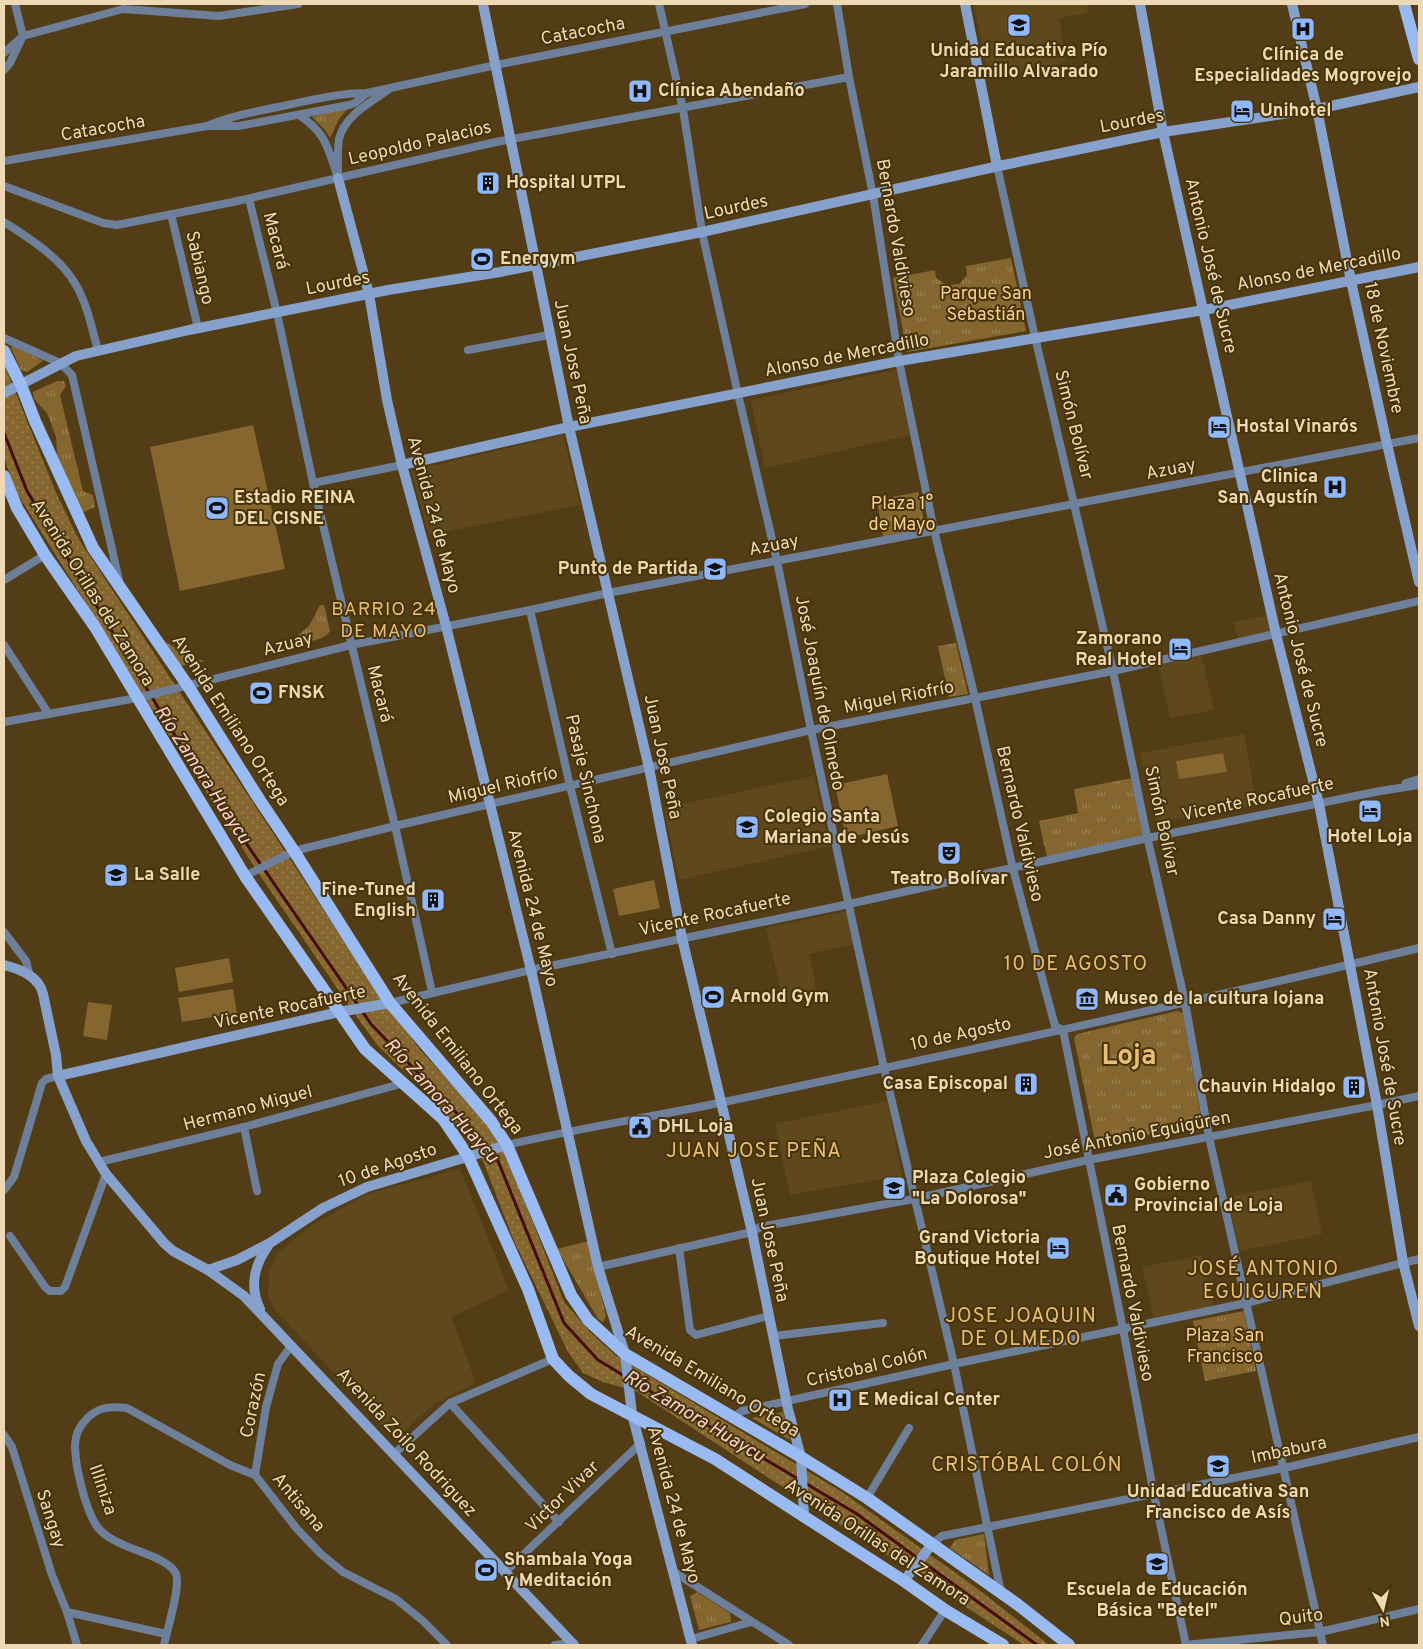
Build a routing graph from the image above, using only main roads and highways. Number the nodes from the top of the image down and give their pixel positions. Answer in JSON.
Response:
{"nodes":[{"id":1,"x":1404,"y":4,"type":"edge"},
{"id":2,"x":1419,"y":59,"type":"edge"},
{"id":3,"x":4,"y":351,"type":"edge"},
{"id":4,"x":12,"y":389,"type":"edge"},
{"id":5,"x":4,"y":476,"type":"edge"},
{"id":6,"x":1003,"y":1645,"type":"edge"},
{"id":7,"x":1069,"y":1645,"type":"edge"}],
"edges":[{"from":1,"to":2,"type":"main road"},
{"from":3,"to":4,"type":"main road","name":"Avenida Emiliano Ortega"},
{"from":4,"to":7,"type":"main road","name":"Avenida Emiliano Ortega"},
{"from":5,"to":6,"type":"main road","name":"Avenida Orillas del Zamora"}]}
